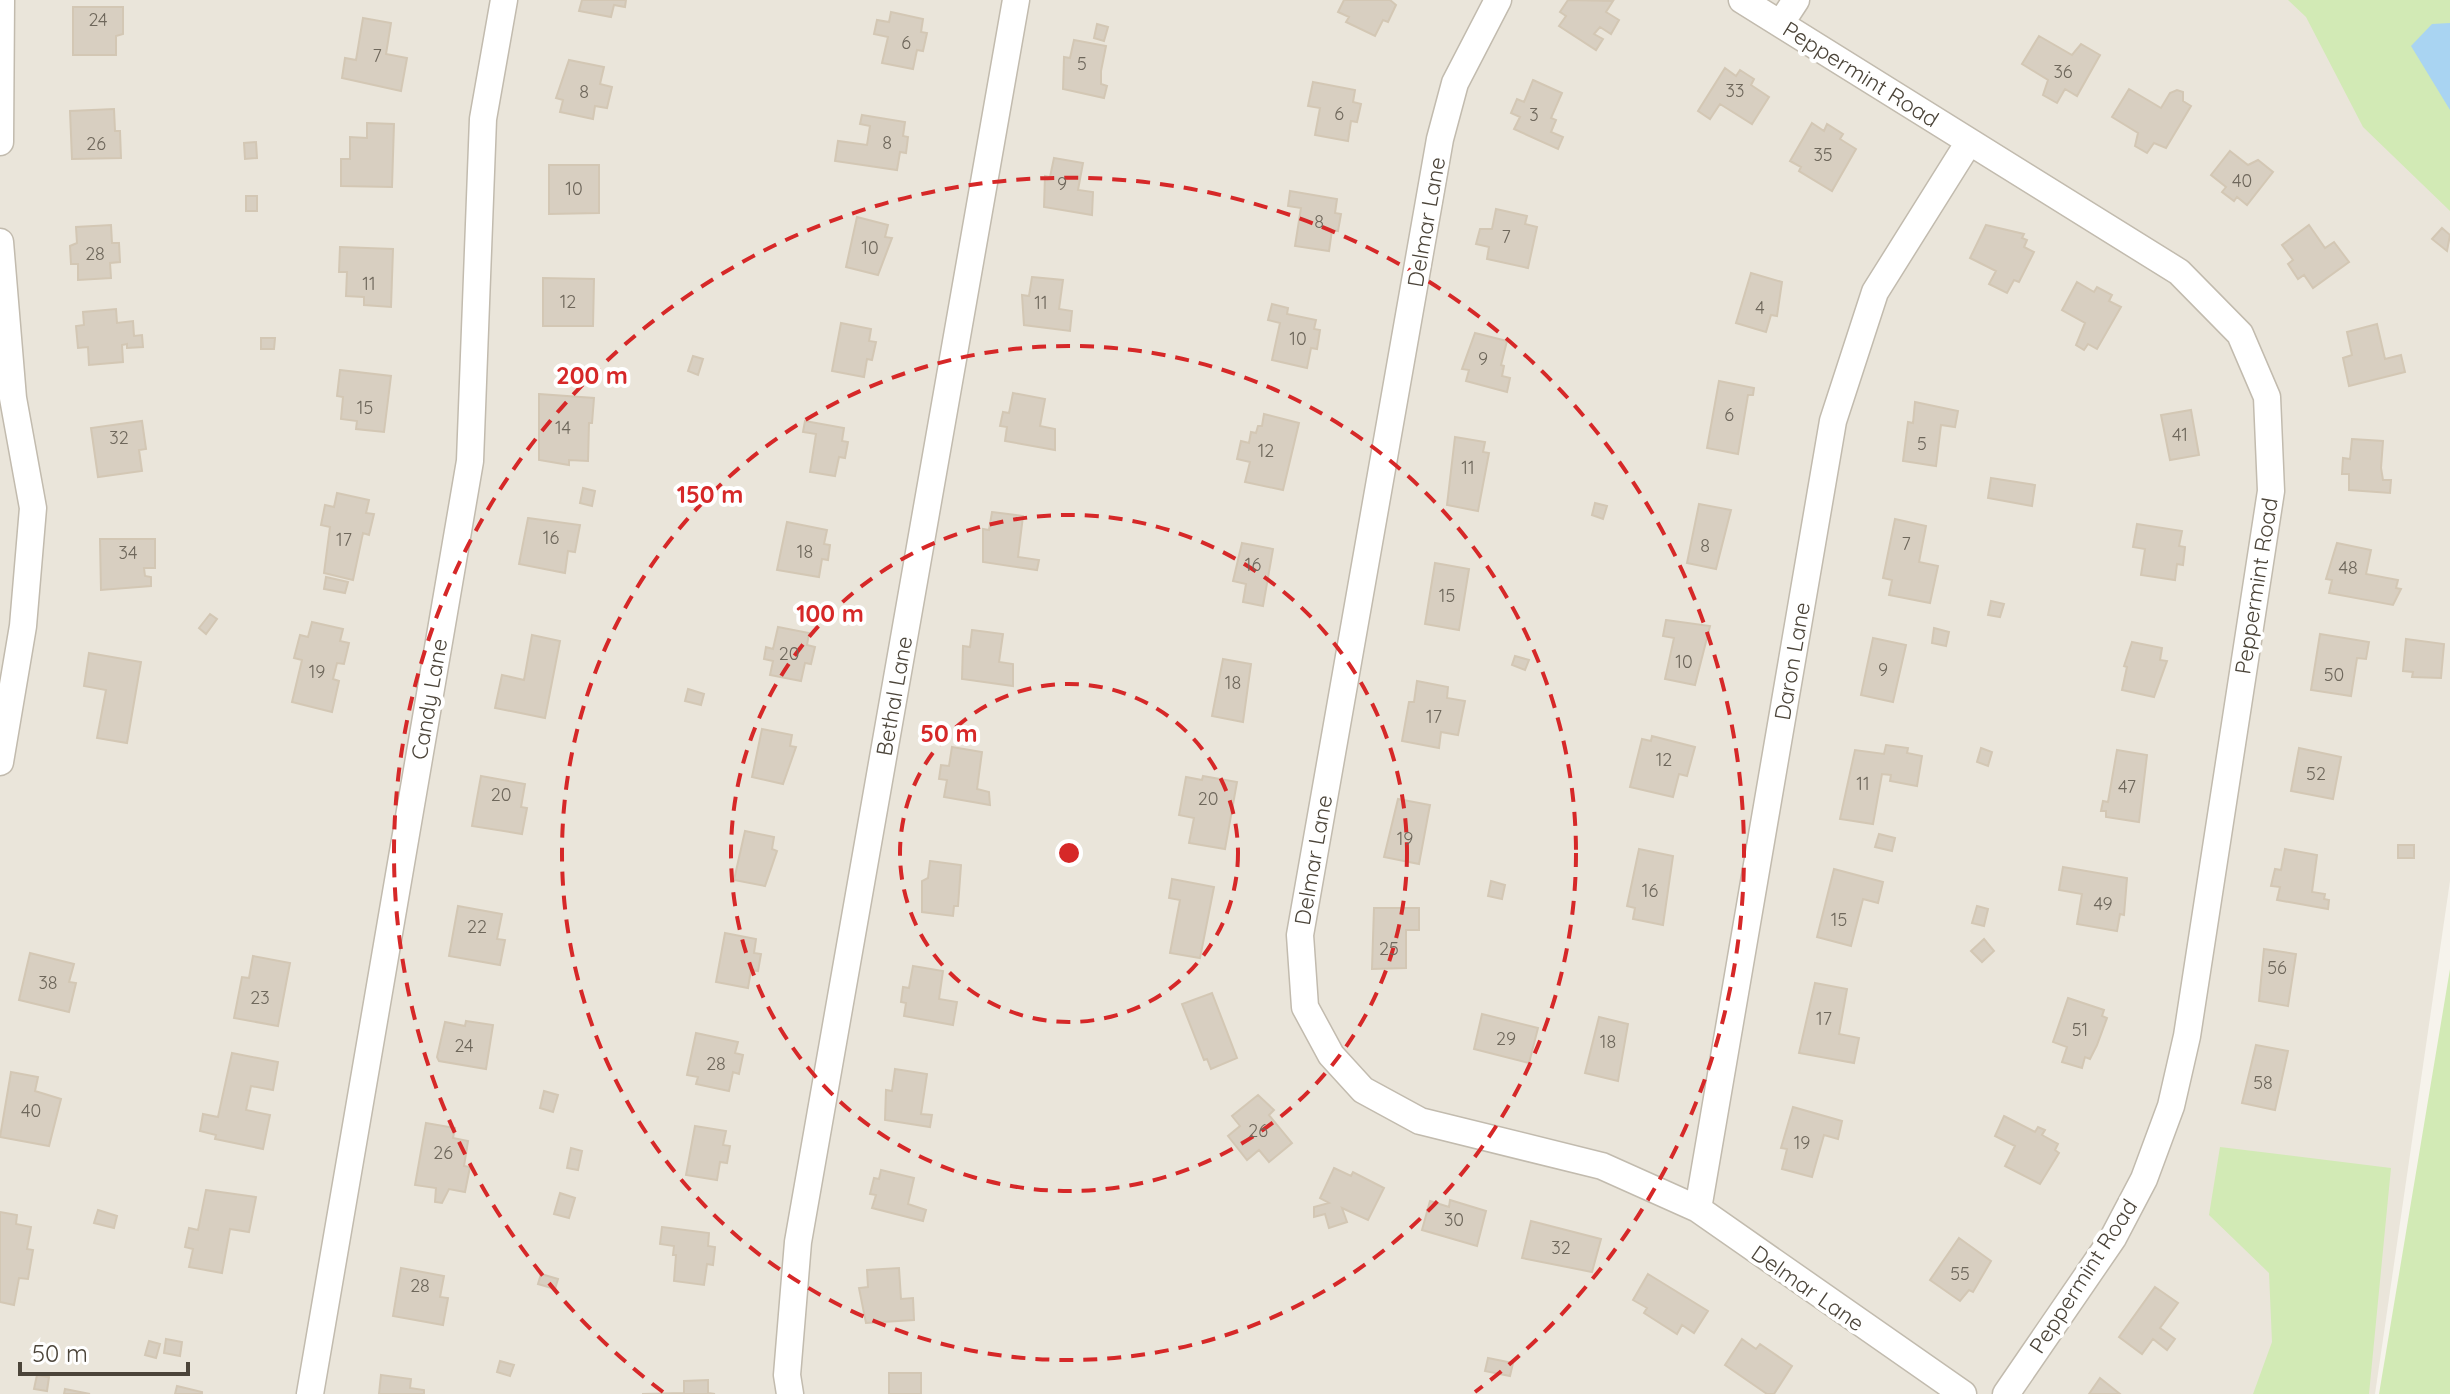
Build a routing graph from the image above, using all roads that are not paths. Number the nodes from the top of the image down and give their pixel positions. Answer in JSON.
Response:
{"nodes":[{"id":1,"x":1,"y":0,"type":"edge"},
{"id":2,"x":504,"y":0,"type":"edge"},
{"id":3,"x":1016,"y":0,"type":"edge"},
{"id":4,"x":1498,"y":0,"type":"edge"},
{"id":5,"x":1742,"y":0,"type":"edge"},
{"id":6,"x":1796,"y":0,"type":"edge"},
{"id":7,"x":1781,"y":23,"type":"junction"},
{"id":8,"x":0,"y":142,"type":"edge"},
{"id":9,"x":1969,"y":142,"type":"junction"},
{"id":10,"x":0,"y":242,"type":"edge"},
{"id":11,"x":0,"y":762,"type":"edge"},
{"id":12,"x":1698,"y":1209,"type":"junction"},
{"id":13,"x":310,"y":1394,"type":"edge"},
{"id":14,"x":790,"y":1394,"type":"edge"},
{"id":15,"x":1963,"y":1394,"type":"edge"},
{"id":16,"x":2006,"y":1394,"type":"edge"}],
"edges":[{"from":1,"to":8,"type":"street"},
{"from":2,"to":13,"type":"street","name":"Candy Lane"},
{"from":3,"to":14,"type":"street","name":"Bethal Lane"},
{"from":4,"to":12,"type":"street","name":"Delmar Lane"},
{"from":5,"to":7,"type":"street","name":"Peppermint Road"},
{"from":6,"to":7,"type":"street"},
{"from":7,"to":9,"type":"street","name":"Peppermint Road"},
{"from":9,"to":12,"type":"street","name":"Daron Lane"},
{"from":9,"to":16,"type":"street","name":"Peppermint Road"},
{"from":10,"to":11,"type":"street"},
{"from":12,"to":15,"type":"street","name":"Delmar Lane"}]}
